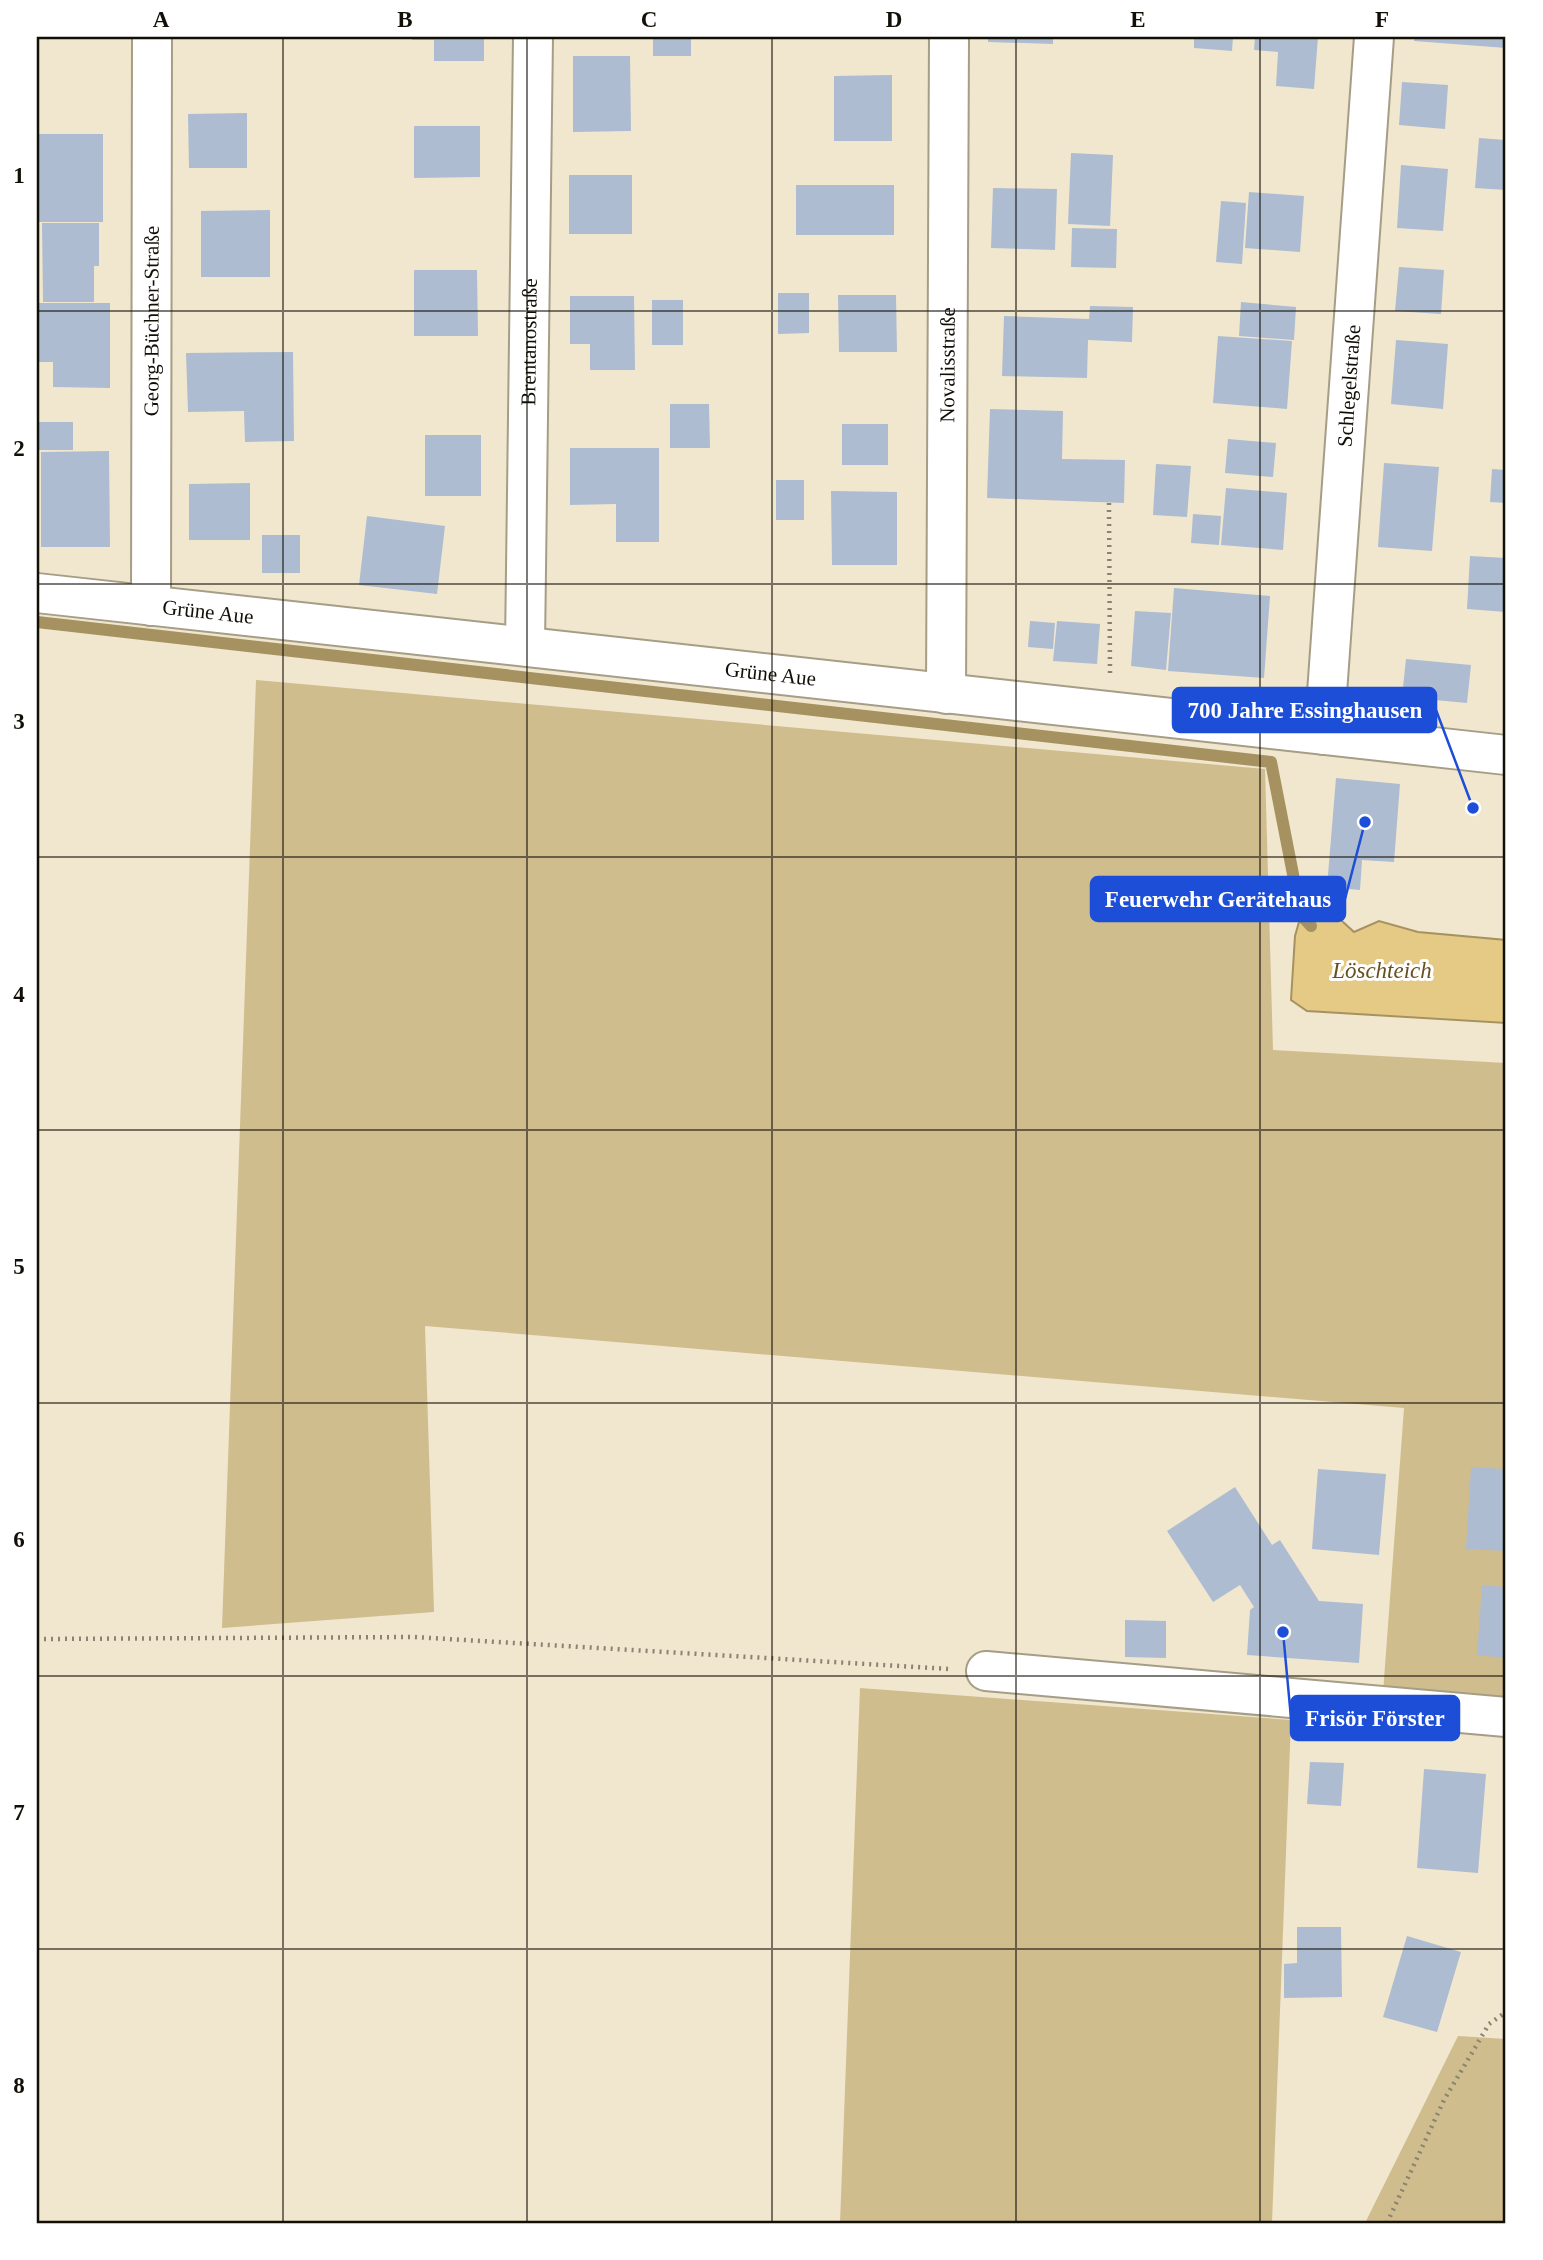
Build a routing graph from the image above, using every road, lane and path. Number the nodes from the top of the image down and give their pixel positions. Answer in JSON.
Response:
{"nodes":[{"id":1,"x":152,"y":37,"type":"edge"},
{"id":2,"x":533,"y":37,"type":"edge"},
{"id":3,"x":949,"y":37,"type":"edge"},
{"id":4,"x":1374,"y":37,"type":"edge"},
{"id":5,"x":1109,"y":503,"type":"dead end"},
{"id":6,"x":37,"y":593,"type":"edge"},
{"id":7,"x":151,"y":606,"type":"junction"},
{"id":8,"x":525,"y":646,"type":"junction"},
{"id":9,"x":946,"y":694,"type":"junction"},
{"id":10,"x":1110,"y":712,"type":"junction"},
{"id":11,"x":1324,"y":735,"type":"junction"},
{"id":12,"x":1506,"y":755,"type":"edge"},
{"id":13,"x":37,"y":1639,"type":"edge"},
{"id":14,"x":986,"y":1671,"type":"joint"},
{"id":15,"x":1506,"y":1717,"type":"edge"},
{"id":16,"x":1506,"y":2012,"type":"edge"},
{"id":17,"x":1387,"y":2223,"type":"edge"}],
"edges":[{"from":1,"to":7,"type":"street","name":"Georg-Büchner-Straße"},
{"from":2,"to":8,"type":"street","name":"Brentanostraße"},
{"from":3,"to":9,"type":"street","name":"Novalisstraße"},
{"from":4,"to":11,"type":"street","name":"Schlegelstraße"},
{"from":5,"to":10,"type":"path"},
{"from":6,"to":7,"type":"street","name":"Grüne Aue"},
{"from":7,"to":8,"type":"street","name":"Grüne Aue"},
{"from":8,"to":9,"type":"street","name":"Grüne Aue"},
{"from":9,"to":10,"type":"street","name":"Grüne Aue"},
{"from":10,"to":11,"type":"street","name":"Grüne Aue"},
{"from":11,"to":12,"type":"street","name":"Grüne Aue"},
{"from":13,"to":14,"type":"path"},
{"from":14,"to":15,"type":"street"},
{"from":16,"to":17,"type":"path"}]}
